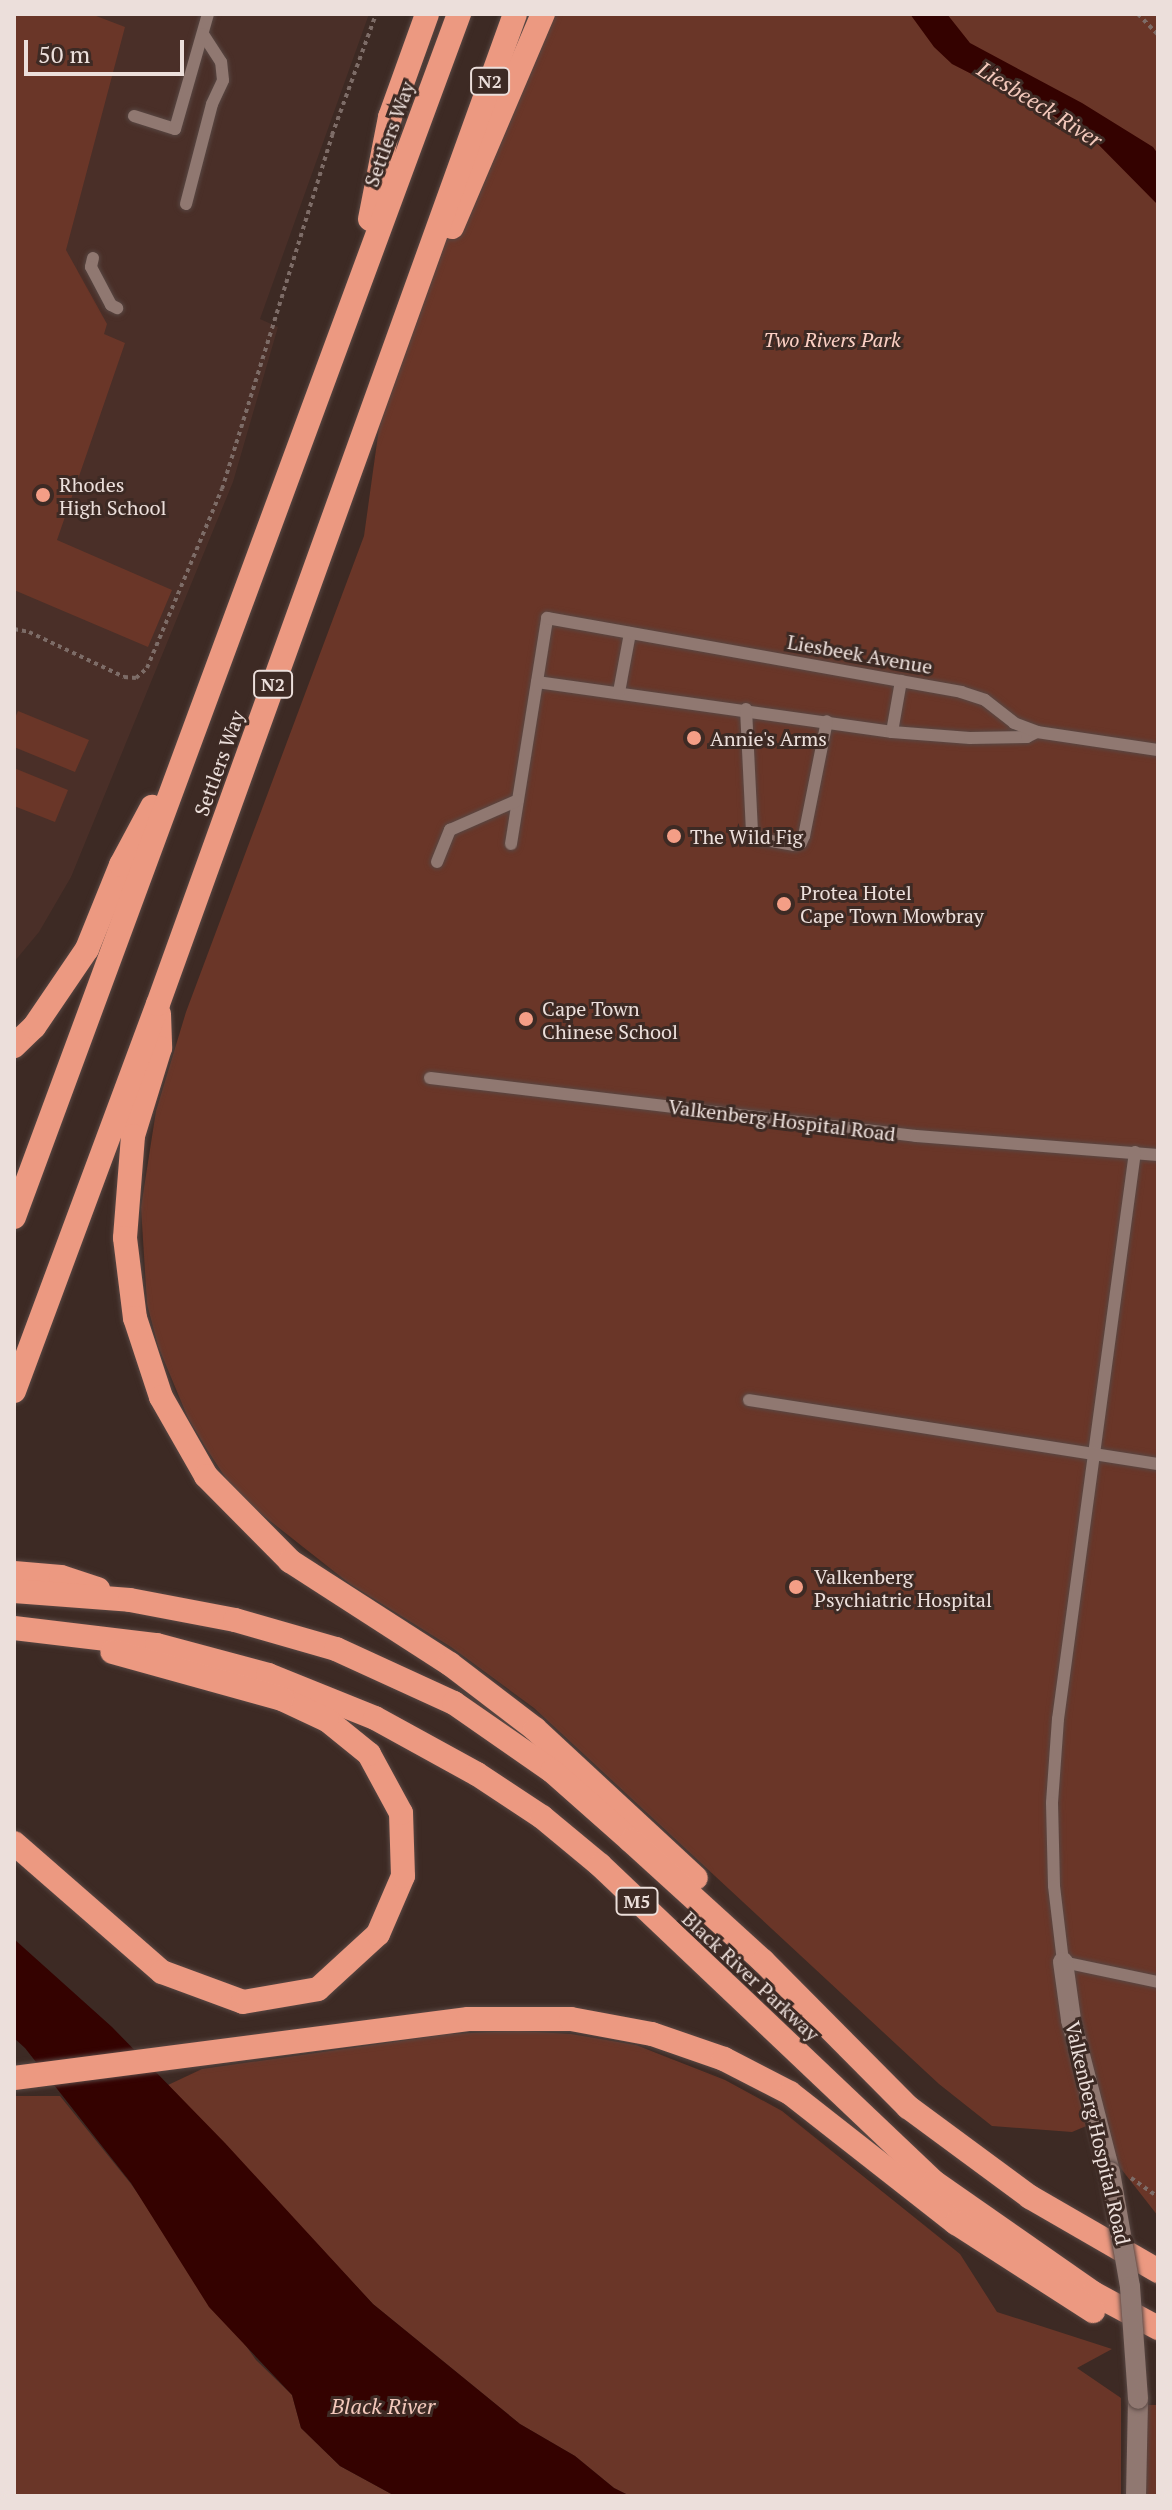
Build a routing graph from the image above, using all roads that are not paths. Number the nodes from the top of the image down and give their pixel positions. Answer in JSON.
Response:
{"nodes":[{"id":1,"x":208,"y":14,"type":"edge"},
{"id":2,"x":427,"y":14,"type":"edge"},
{"id":3,"x":459,"y":14,"type":"edge"},
{"id":4,"x":515,"y":14,"type":"edge"},
{"id":5,"x":543,"y":14,"type":"edge"},
{"id":6,"x":203,"y":34,"type":"junction"},
{"id":7,"x":134,"y":116,"type":"dead end"},
{"id":8,"x":186,"y":204,"type":"dead end"},
{"id":9,"x":93,"y":258,"type":"dead end"},
{"id":10,"x":357,"y":288,"type":"junction"},
{"id":11,"x":117,"y":308,"type":"dead end"},
{"id":12,"x":388,"y":363,"type":"junction"},
{"id":13,"x":630,"y":633,"type":"junction"},
{"id":14,"x":901,"y":681,"type":"junction"},
{"id":15,"x":537,"y":682,"type":"junction"},
{"id":16,"x":619,"y":692,"type":"junction"},
{"id":17,"x":746,"y":709,"type":"junction"},
{"id":18,"x":827,"y":721,"type":"junction"},
{"id":19,"x":196,"y":724,"type":"junction"},
{"id":20,"x":892,"y":732,"type":"junction"},
{"id":21,"x":1037,"y":732,"type":"junction"},
{"id":22,"x":1158,"y":750,"type":"edge"},
{"id":23,"x":518,"y":800,"type":"junction"},
{"id":24,"x":511,"y":844,"type":"dead end"},
{"id":25,"x":437,"y":862,"type":"dead end"},
{"id":26,"x":158,"y":1004,"type":"junction"},
{"id":27,"x":14,"y":1046,"type":"edge"},
{"id":28,"x":430,"y":1078,"type":"dead end"},
{"id":29,"x":1135,"y":1152,"type":"junction"},
{"id":30,"x":1158,"y":1155,"type":"edge"},
{"id":31,"x":14,"y":1217,"type":"edge"},
{"id":32,"x":14,"y":1391,"type":"edge"},
{"id":33,"x":749,"y":1400,"type":"dead end"},
{"id":34,"x":1093,"y":1454,"type":"junction"},
{"id":35,"x":1158,"y":1464,"type":"edge"},
{"id":36,"x":15,"y":1579,"type":"edge"},
{"id":37,"x":24,"y":1629,"type":"edge"},
{"id":38,"x":14,"y":1843,"type":"edge"},
{"id":39,"x":763,"y":1961,"type":"junction"},
{"id":40,"x":1063,"y":1962,"type":"junction"},
{"id":41,"x":1158,"y":1982,"type":"edge"},
{"id":42,"x":14,"y":2078,"type":"edge"},
{"id":43,"x":1158,"y":2271,"type":"edge"},
{"id":44,"x":1158,"y":2328,"type":"edge"},
{"id":45,"x":1158,"y":2337,"type":"edge"},
{"id":46,"x":1136,"y":2496,"type":"edge"}],
"edges":[{"from":1,"to":6,"type":"lane"},
{"from":2,"to":10,"type":"highway"},
{"from":3,"to":10,"type":"highway","name":"Settlers Way","number":"N2"},
{"from":4,"to":12,"type":"highway","name":"Settlers Way","number":"N2"},
{"from":5,"to":12,"type":"highway"},
{"from":6,"to":7,"type":"lane"},
{"from":6,"to":8,"type":"lane"},
{"from":9,"to":11,"type":"lane"},
{"from":10,"to":19,"type":"highway","name":"Settlers Way","number":"N2"},
{"from":12,"to":26,"type":"highway","name":"Settlers Way","number":"N2"},
{"from":13,"to":14,"type":"lane","name":"Liesbeek Avenue"},
{"from":13,"to":15,"type":"lane","name":"Liesbeek Avenue"},
{"from":13,"to":16,"type":"lane"},
{"from":14,"to":20,"type":"lane"},
{"from":14,"to":21,"type":"lane","name":"Liesbeek Avenue"},
{"from":15,"to":16,"type":"lane"},
{"from":15,"to":23,"type":"lane"},
{"from":16,"to":17,"type":"lane"},
{"from":17,"to":18,"type":"lane"},
{"from":17,"to":18,"type":"lane"},
{"from":18,"to":20,"type":"lane"},
{"from":19,"to":27,"type":"highway"},
{"from":19,"to":31,"type":"highway","name":"Settlers Way","number":"N2"},
{"from":20,"to":21,"type":"lane"},
{"from":21,"to":22,"type":"lane","name":"Liesbeek Avenue"},
{"from":23,"to":24,"type":"lane"},
{"from":23,"to":25,"type":"lane"},
{"from":26,"to":32,"type":"highway","name":"Settlers Way","number":"N2"},
{"from":26,"to":39,"type":"highway"},
{"from":28,"to":29,"type":"lane","name":"Valkenberg Hospital Road"},
{"from":29,"to":30,"type":"lane","name":"Valkenberg Hospital Road"},
{"from":29,"to":34,"type":"lane","name":"Valkenberg Hospital Road"},
{"from":33,"to":34,"type":"lane"},
{"from":34,"to":35,"type":"lane"},
{"from":34,"to":40,"type":"lane","name":"Valkenberg Hospital Road"},
{"from":36,"to":39,"type":"highway","name":"Black River Parkway","number":"M5"},
{"from":37,"to":38,"type":"highway"},
{"from":37,"to":44,"type":"highway","name":"Black River Parkway","number":"M5"},
{"from":39,"to":43,"type":"highway","name":"Black River Parkway","number":"M5"},
{"from":40,"to":41,"type":"lane"},
{"from":40,"to":46,"type":"street","name":"Valkenberg Hospital Road","bridge":true},
{"from":42,"to":45,"type":"highway"}]}
